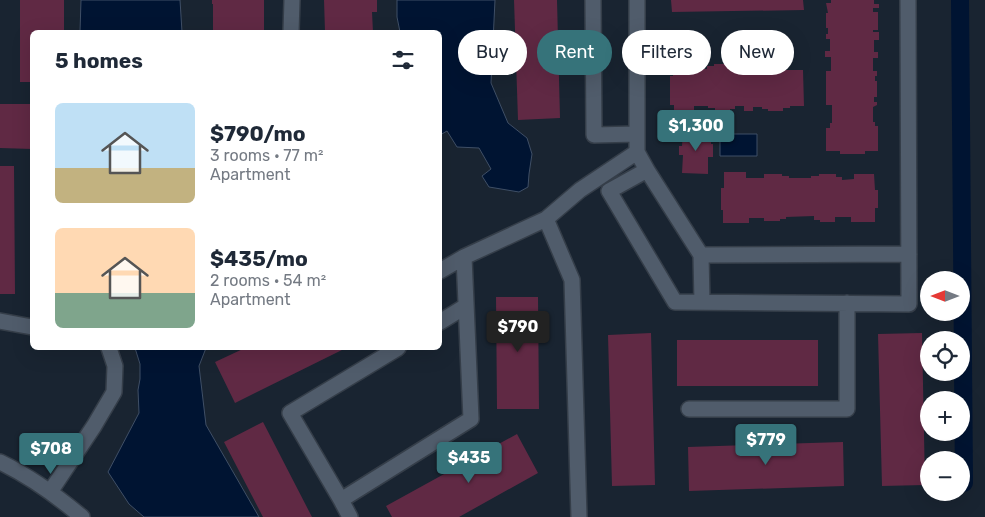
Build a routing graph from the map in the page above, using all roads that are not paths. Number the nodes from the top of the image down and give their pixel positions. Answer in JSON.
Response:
{"nodes":[{"id":1,"x":292,"y":0,"type":"edge"},
{"id":2,"x":593,"y":0,"type":"edge"},
{"id":3,"x":637,"y":0,"type":"edge"},
{"id":4,"x":908,"y":0,"type":"edge"},
{"id":5,"x":291,"y":30,"type":"edge"},
{"id":6,"x":637,"y":134,"type":"junction"},
{"id":7,"x":637,"y":152,"type":"junction"},
{"id":8,"x":647,"y":170,"type":"junction"},
{"id":9,"x":546,"y":219,"type":"junction"},
{"id":10,"x":910,"y":254,"type":"junction"},
{"id":11,"x":701,"y":255,"type":"junction"},
{"id":12,"x":464,"y":257,"type":"junction"},
{"id":13,"x":442,"y":270,"type":"edge"},
{"id":14,"x":702,"y":302,"type":"junction"},
{"id":15,"x":847,"y":303,"type":"junction"},
{"id":16,"x":466,"y":306,"type":"junction"},
{"id":17,"x":0,"y":321,"type":"edge"},
{"id":18,"x":442,"y":321,"type":"edge"},
{"id":19,"x":30,"y":327,"type":"edge"},
{"id":20,"x":111,"y":350,"type":"edge"},
{"id":21,"x":395,"y":350,"type":"edge"},
{"id":22,"x":689,"y":409,"type":"dead end"},
{"id":23,"x":0,"y":462,"type":"edge"},
{"id":24,"x":50,"y":492,"type":"junction"},
{"id":25,"x":341,"y":500,"type":"junction"},
{"id":26,"x":82,"y":517,"type":"edge"},
{"id":27,"x":350,"y":517,"type":"edge"},
{"id":28,"x":580,"y":517,"type":"edge"}],
"edges":[{"from":1,"to":5,"type":"street"},
{"from":2,"to":6,"type":"street"},
{"from":3,"to":6,"type":"street"},
{"from":4,"to":10,"type":"street"},
{"from":6,"to":7,"type":"street"},
{"from":7,"to":8,"type":"street"},
{"from":7,"to":9,"type":"street"},
{"from":8,"to":11,"type":"street"},
{"from":8,"to":14,"type":"street"},
{"from":9,"to":12,"type":"street"},
{"from":9,"to":28,"type":"street"},
{"from":10,"to":11,"type":"street"},
{"from":10,"to":15,"type":"street"},
{"from":11,"to":14,"type":"street"},
{"from":12,"to":13,"type":"street"},
{"from":12,"to":16,"type":"street"},
{"from":14,"to":15,"type":"street"},
{"from":15,"to":22,"type":"street"},
{"from":16,"to":18,"type":"street"},
{"from":16,"to":25,"type":"street"},
{"from":17,"to":19,"type":"street"},
{"from":20,"to":24,"type":"street"},
{"from":21,"to":25,"type":"street"},
{"from":23,"to":24,"type":"street"},
{"from":24,"to":26,"type":"street"},
{"from":25,"to":27,"type":"street"}]}
